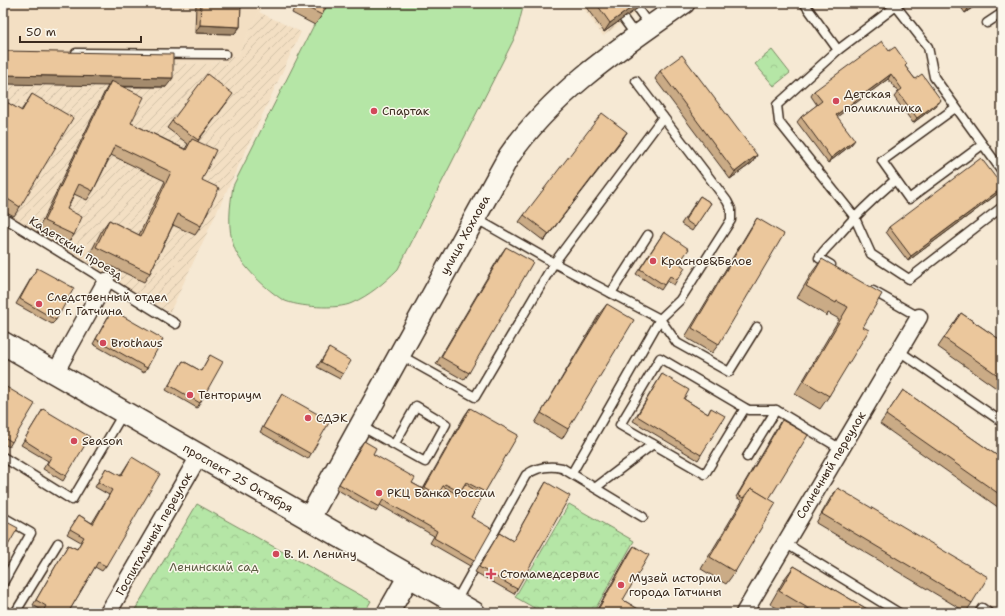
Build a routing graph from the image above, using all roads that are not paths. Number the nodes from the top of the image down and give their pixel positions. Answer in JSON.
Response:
{"nodes":[{"id":1,"x":684,"y":3,"type":"edge"},
{"id":2,"x":804,"y":3,"type":"edge"},
{"id":3,"x":637,"y":8,"type":"dead end"},
{"id":4,"x":1002,"y":13,"type":"edge"},
{"id":5,"x":624,"y":18,"type":"edge"},
{"id":6,"x":987,"y":23,"type":"dead end"},
{"id":7,"x":644,"y":32,"type":"junction"},
{"id":8,"x":838,"y":50,"type":"junction"},
{"id":9,"x":66,"y":52,"type":"edge"},
{"id":10,"x":225,"y":54,"type":"dead end"},
{"id":11,"x":636,"y":81,"type":"dead end"},
{"id":12,"x":954,"y":108,"type":"junction"},
{"id":13,"x":663,"y":117,"type":"junction"},
{"id":14,"x":982,"y":145,"type":"junction"},
{"id":15,"x":1002,"y":171,"type":"edge"},
{"id":16,"x":895,"y":180,"type":"junction"},
{"id":17,"x":1002,"y":207,"type":"edge"},
{"id":18,"x":854,"y":216,"type":"junction"},
{"id":19,"x":3,"y":217,"type":"edge"},
{"id":20,"x":474,"y":218,"type":"junction"},
{"id":21,"x":648,"y":235,"type":"dead end"},
{"id":22,"x":554,"y":263,"type":"junction"},
{"id":23,"x":838,"y":270,"type":"edge"},
{"id":24,"x":106,"y":281,"type":"junction"},
{"id":25,"x":865,"y":286,"type":"edge"},
{"id":26,"x":611,"y":294,"type":"junction"},
{"id":27,"x":919,"y":317,"type":"joint"},
{"id":28,"x":660,"y":319,"type":"junction"},
{"id":29,"x":176,"y":324,"type":"dead end"},
{"id":30,"x":757,"y":327,"type":"dead end"},
{"id":31,"x":3,"y":343,"type":"edge"},
{"id":32,"x":899,"y":351,"type":"junction"},
{"id":33,"x":399,"y":354,"type":"junction"},
{"id":34,"x":55,"y":373,"type":"junction"},
{"id":35,"x":745,"y":408,"type":"junction"},
{"id":36,"x":776,"y":410,"type":"junction"},
{"id":37,"x":124,"y":412,"type":"junction"},
{"id":38,"x":1002,"y":422,"type":"edge"},
{"id":39,"x":360,"y":426,"type":"junction"},
{"id":40,"x":653,"y":444,"type":"junction"},
{"id":41,"x":394,"y":445,"type":"junction"},
{"id":42,"x":841,"y":449,"type":"junction"},
{"id":43,"x":199,"y":456,"type":"junction"},
{"id":44,"x":3,"y":457,"type":"edge"},
{"id":45,"x":747,"y":457,"type":"dead end"},
{"id":46,"x":572,"y":473,"type":"junction"},
{"id":47,"x":595,"y":488,"type":"junction"},
{"id":48,"x":3,"y":517,"type":"edge"},
{"id":49,"x":644,"y":517,"type":"dead end"},
{"id":50,"x":309,"y":519,"type":"junction"},
{"id":51,"x":785,"y":542,"type":"junction"},
{"id":52,"x":58,"y":543,"type":"dead end"},
{"id":53,"x":409,"y":576,"type":"junction"},
{"id":54,"x":3,"y":583,"type":"edge"},
{"id":55,"x":464,"y":608,"type":"edge"},
{"id":56,"x":15,"y":613,"type":"edge"},
{"id":57,"x":108,"y":613,"type":"edge"},
{"id":58,"x":388,"y":613,"type":"edge"},
{"id":59,"x":744,"y":613,"type":"edge"},
{"id":60,"x":899,"y":613,"type":"edge"},
{"id":61,"x":979,"y":613,"type":"edge"},
{"id":62,"x":989,"y":613,"type":"edge"}],
"edges":[{"from":1,"to":7,"type":"street","name":"улица Хохлова"},
{"from":2,"to":8,"type":"lane"},
{"from":3,"to":7,"type":"lane"},
{"from":4,"to":6,"type":"lane"},
{"from":5,"to":7,"type":"lane"},
{"from":7,"to":20,"type":"street","name":"улица Хохлова"},
{"from":8,"to":12,"type":"lane"},
{"from":8,"to":18,"type":"lane"},
{"from":9,"to":10,"type":"lane"},
{"from":11,"to":13,"type":"lane"},
{"from":12,"to":14,"type":"lane"},
{"from":12,"to":16,"type":"lane"},
{"from":13,"to":22,"type":"lane"},
{"from":13,"to":28,"type":"lane"},
{"from":14,"to":15,"type":"lane"},
{"from":14,"to":16,"type":"lane"},
{"from":16,"to":18,"type":"lane"},
{"from":17,"to":18,"type":"lane"},
{"from":18,"to":23,"type":"lane"},
{"from":19,"to":24,"type":"lane","name":"Кадетский проезд"},
{"from":20,"to":22,"type":"lane"},
{"from":20,"to":33,"type":"street","name":"улица Хохлова"},
{"from":21,"to":26,"type":"lane"},
{"from":22,"to":26,"type":"lane"},
{"from":22,"to":33,"type":"lane"},
{"from":24,"to":29,"type":"lane","name":"Кадетский проезд"},
{"from":24,"to":34,"type":"street"},
{"from":25,"to":27,"type":"lane"},
{"from":26,"to":28,"type":"lane"},
{"from":27,"to":32,"type":"street","name":"Солнечный переулок"},
{"from":28,"to":30,"type":"lane"},
{"from":28,"to":46,"type":"lane"},
{"from":31,"to":34,"type":"main road","name":"проспект 25 Октября"},
{"from":32,"to":38,"type":"lane"},
{"from":32,"to":42,"type":"street","name":"Солнечный переулок"},
{"from":33,"to":39,"type":"street","name":"улица Хохлова"},
{"from":34,"to":37,"type":"main road","name":"проспект 25 Октября"},
{"from":35,"to":36,"type":"lane"},
{"from":35,"to":40,"type":"lane"},
{"from":35,"to":40,"type":"lane"},
{"from":36,"to":42,"type":"lane"},
{"from":36,"to":45,"type":"lane"},
{"from":37,"to":43,"type":"main road","name":"проспект 25 Октября"},
{"from":37,"to":44,"type":"lane"},
{"from":39,"to":41,"type":"lane"},
{"from":39,"to":50,"type":"street","name":"улица Хохлова"},
{"from":40,"to":47,"type":"lane"},
{"from":41,"to":41,"type":"lane"},
{"from":42,"to":51,"type":"street","name":"Солнечный переулок"},
{"from":43,"to":50,"type":"main road","name":"проспект 25 Октября"},
{"from":43,"to":57,"type":"street","name":"Госпитальный переулок"},
{"from":46,"to":47,"type":"lane"},
{"from":46,"to":55,"type":"lane"},
{"from":47,"to":49,"type":"lane"},
{"from":48,"to":54,"type":"lane"},
{"from":50,"to":53,"type":"main road","name":"проспект 25 Октября"},
{"from":51,"to":59,"type":"street","name":"Солнечный переулок"},
{"from":51,"to":60,"type":"lane"},
{"from":52,"to":56,"type":"lane"},
{"from":53,"to":55,"type":"main road","name":"проспект 25 Октября"},
{"from":53,"to":58,"type":"street"},
{"from":61,"to":62,"type":"lane"}]}
